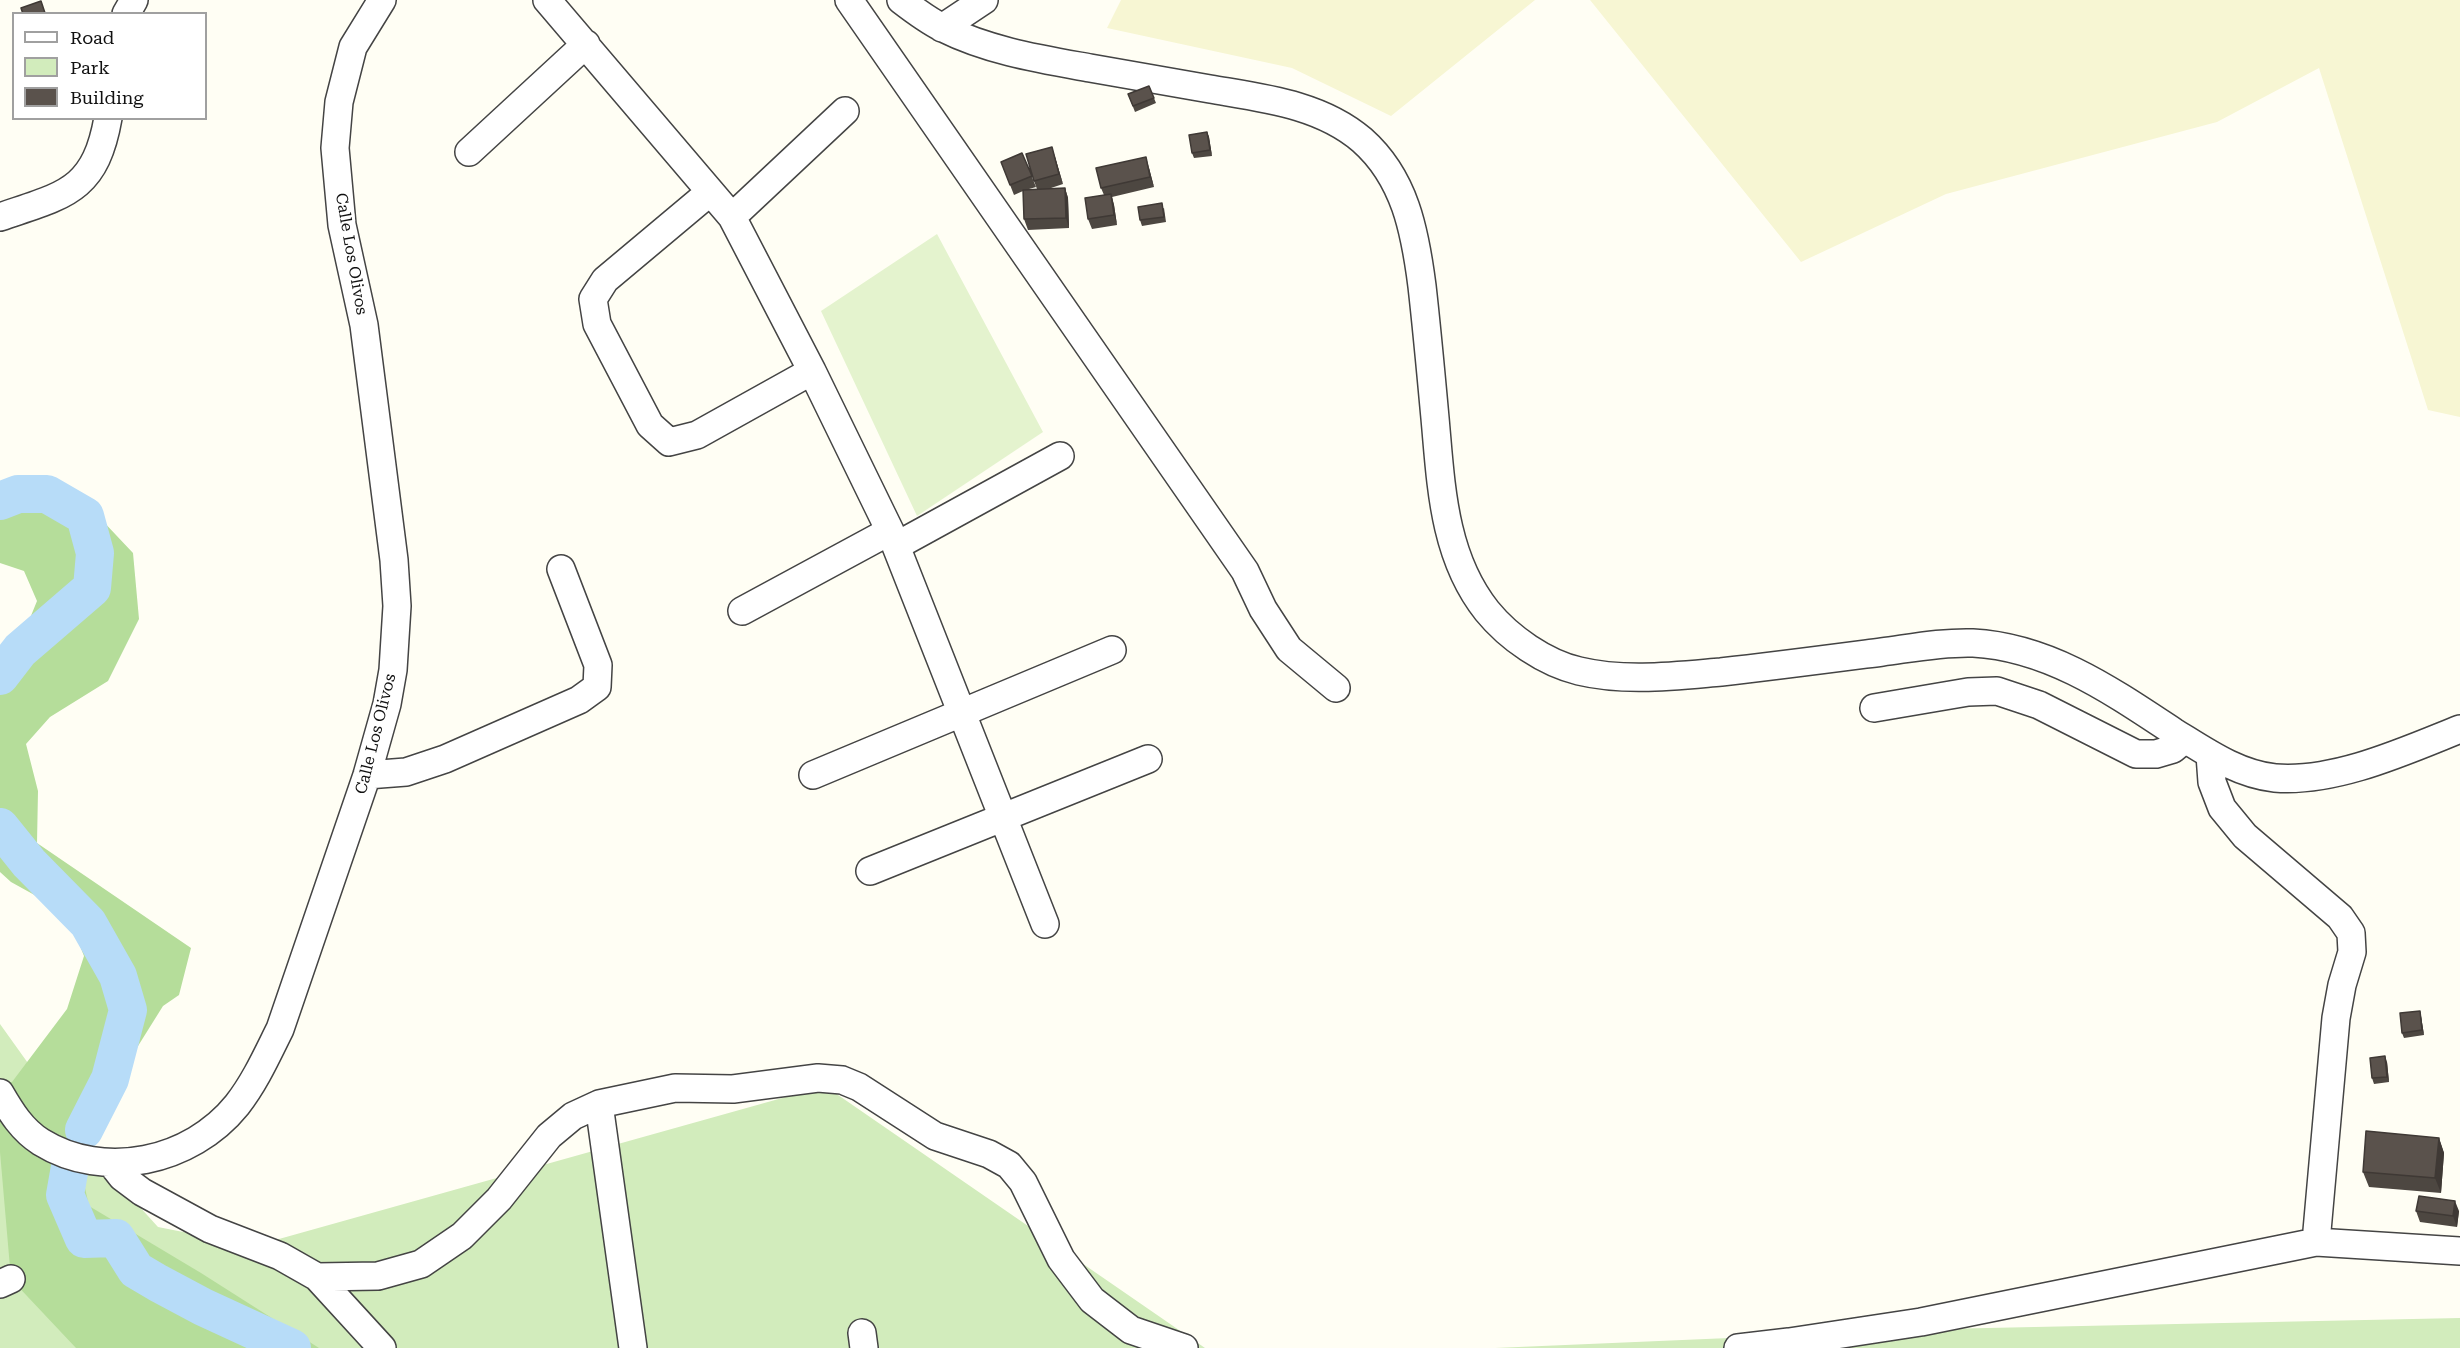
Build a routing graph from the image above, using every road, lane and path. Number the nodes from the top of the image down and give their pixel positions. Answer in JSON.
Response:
{"nodes":[{"id":1,"x":382,"y":0,"type":"edge"},
{"id":2,"x":547,"y":0,"type":"edge"},
{"id":3,"x":849,"y":0,"type":"edge"},
{"id":4,"x":901,"y":0,"type":"edge"},
{"id":5,"x":984,"y":0,"type":"edge"},
{"id":6,"x":942,"y":28,"type":"junction"},
{"id":7,"x":586,"y":44,"type":"junction"},
{"id":8,"x":845,"y":111,"type":"dead end"},
{"id":9,"x":108,"y":120,"type":"edge"},
{"id":10,"x":469,"y":152,"type":"dead end"},
{"id":11,"x":710,"y":192,"type":"junction"},
{"id":12,"x":0,"y":217,"type":"edge"},
{"id":13,"x":732,"y":217,"type":"junction"},
{"id":14,"x":812,"y":371,"type":"junction"},
{"id":15,"x":1060,"y":456,"type":"dead end"},
{"id":16,"x":893,"y":539,"type":"junction"},
{"id":17,"x":561,"y":569,"type":"dead end"},
{"id":18,"x":742,"y":612,"type":"dead end"},
{"id":19,"x":1112,"y":650,"type":"dead end"},
{"id":20,"x":1336,"y":688,"type":"dead end"},
{"id":21,"x":1874,"y":708,"type":"dead end"},
{"id":22,"x":961,"y":712,"type":"junction"},
{"id":23,"x":2460,"y":729,"type":"edge"},
{"id":24,"x":2185,"y":738,"type":"junction"},
{"id":25,"x":2210,"y":755,"type":"junction"},
{"id":26,"x":1148,"y":759,"type":"dead end"},
{"id":27,"x":367,"y":775,"type":"junction"},
{"id":28,"x":813,"y":775,"type":"dead end"},
{"id":29,"x":1003,"y":818,"type":"junction"},
{"id":30,"x":870,"y":871,"type":"dead end"},
{"id":31,"x":1045,"y":924,"type":"dead end"},
{"id":32,"x":0,"y":1093,"type":"edge"},
{"id":33,"x":599,"y":1104,"type":"junction"},
{"id":34,"x":111,"y":1162,"type":"junction"},
{"id":35,"x":2316,"y":1242,"type":"junction"},
{"id":36,"x":2460,"y":1251,"type":"edge"},
{"id":37,"x":317,"y":1277,"type":"junction"},
{"id":38,"x":1129,"y":1339,"type":"edge"},
{"id":39,"x":382,"y":1348,"type":"edge"},
{"id":40,"x":633,"y":1348,"type":"edge"},
{"id":41,"x":1184,"y":1348,"type":"edge"},
{"id":42,"x":1738,"y":1348,"type":"edge"}],
"edges":[{"from":1,"to":27,"type":"street","name":"Calle Los Olivos"},
{"from":2,"to":7,"type":"street"},
{"from":3,"to":20,"type":"street"},
{"from":4,"to":6,"type":"street"},
{"from":5,"to":6,"type":"street"},
{"from":6,"to":24,"type":"street"},
{"from":7,"to":10,"type":"street"},
{"from":7,"to":11,"type":"street"},
{"from":8,"to":13,"type":"street"},
{"from":9,"to":12,"type":"street"},
{"from":11,"to":13,"type":"street"},
{"from":11,"to":14,"type":"street"},
{"from":13,"to":14,"type":"street"},
{"from":14,"to":16,"type":"street"},
{"from":15,"to":16,"type":"street"},
{"from":16,"to":18,"type":"street"},
{"from":16,"to":22,"type":"street"},
{"from":17,"to":27,"type":"street"},
{"from":19,"to":22,"type":"street"},
{"from":21,"to":24,"type":"street"},
{"from":22,"to":28,"type":"street"},
{"from":22,"to":29,"type":"street"},
{"from":23,"to":25,"type":"street"},
{"from":24,"to":25,"type":"street"},
{"from":25,"to":35,"type":"street"},
{"from":26,"to":29,"type":"street"},
{"from":27,"to":34,"type":"street","name":"Calle Los Olivos"},
{"from":29,"to":30,"type":"street"},
{"from":29,"to":31,"type":"street"},
{"from":32,"to":34,"type":"street","name":"Calle Los Olivos"},
{"from":33,"to":37,"type":"street"},
{"from":33,"to":38,"type":"street"},
{"from":33,"to":40,"type":"street"},
{"from":34,"to":37,"type":"street"},
{"from":35,"to":36,"type":"street"},
{"from":35,"to":42,"type":"street"},
{"from":37,"to":39,"type":"street"},
{"from":38,"to":41,"type":"street"}]}
